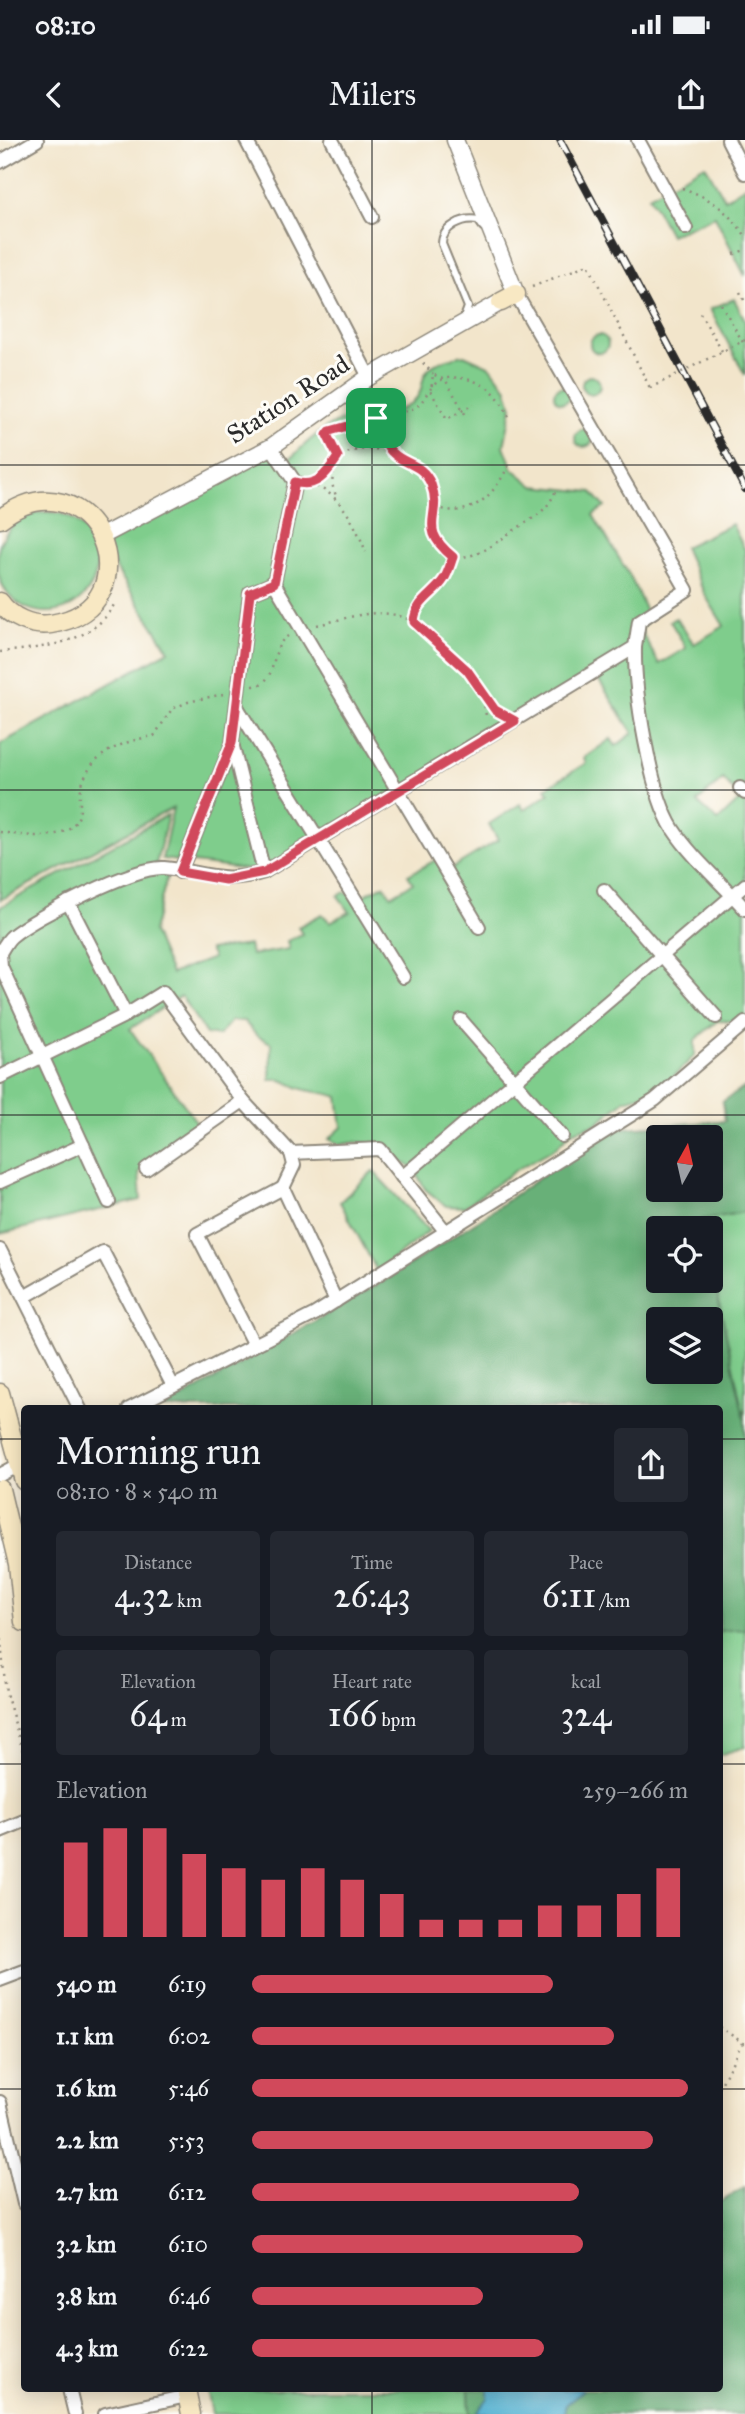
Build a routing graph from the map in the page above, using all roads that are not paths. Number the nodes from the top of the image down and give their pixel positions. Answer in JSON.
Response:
{"nodes":[{"id":1,"x":37,"y":140,"type":"edge"},
{"id":2,"x":246,"y":140,"type":"edge"},
{"id":3,"x":332,"y":140,"type":"edge"},
{"id":4,"x":455,"y":140,"type":"edge"},
{"id":5,"x":638,"y":140,"type":"edge"},
{"id":6,"x":728,"y":140,"type":"edge"},
{"id":7,"x":0,"y":162,"type":"edge"},
{"id":8,"x":745,"y":173,"type":"edge"},
{"id":9,"x":372,"y":217,"type":"dead end"},
{"id":10,"x":686,"y":229,"type":"dead end"},
{"id":11,"x":508,"y":298,"type":"junction"},
{"id":12,"x":456,"y":328,"type":"junction"},
{"id":13,"x":369,"y":377,"type":"junction"},
{"id":14,"x":271,"y":447,"type":"junction"},
{"id":15,"x":0,"y":520,"type":"edge"},
{"id":16,"x":102,"y":536,"type":"junction"},
{"id":17,"x":274,"y":583,"type":"junction"},
{"id":18,"x":2,"y":608,"type":"edge"},
{"id":19,"x":635,"y":647,"type":"junction"},
{"id":20,"x":237,"y":707,"type":"junction"},
{"id":21,"x":232,"y":743,"type":"junction"},
{"id":22,"x":400,"y":792,"type":"junction"},
{"id":23,"x":319,"y":841,"type":"junction"},
{"id":24,"x":180,"y":872,"type":"junction"},
{"id":25,"x":264,"y":872,"type":"junction"},
{"id":26,"x":745,"y":885,"type":"edge"},
{"id":27,"x":604,"y":890,"type":"dead end"},
{"id":28,"x":733,"y":895,"type":"junction"},
{"id":29,"x":68,"y":902,"type":"junction"},
{"id":30,"x":745,"y":909,"type":"edge"},
{"id":31,"x":479,"y":927,"type":"dead end"},
{"id":32,"x":0,"y":954,"type":"edge"},
{"id":33,"x":662,"y":956,"type":"junction"},
{"id":34,"x":403,"y":977,"type":"dead end"},
{"id":35,"x":126,"y":1015,"type":"junction"},
{"id":36,"x":716,"y":1017,"type":"dead end"},
{"id":37,"x":461,"y":1020,"type":"dead end"},
{"id":38,"x":745,"y":1023,"type":"edge"},
{"id":39,"x":45,"y":1057,"type":"junction"},
{"id":40,"x":0,"y":1077,"type":"edge"},
{"id":41,"x":514,"y":1081,"type":"junction"},
{"id":42,"x":243,"y":1101,"type":"junction"},
{"id":43,"x":562,"y":1136,"type":"dead end"},
{"id":44,"x":83,"y":1145,"type":"junction"},
{"id":45,"x":291,"y":1153,"type":"junction"},
{"id":46,"x":146,"y":1169,"type":"dead end"},
{"id":47,"x":402,"y":1177,"type":"junction"},
{"id":48,"x":0,"y":1182,"type":"edge"},
{"id":49,"x":283,"y":1188,"type":"junction"},
{"id":50,"x":109,"y":1202,"type":"dead end"},
{"id":51,"x":446,"y":1232,"type":"junction"},
{"id":52,"x":0,"y":1250,"type":"edge"},
{"id":53,"x":24,"y":1297,"type":"junction"},
{"id":54,"x":336,"y":1301,"type":"junction"},
{"id":55,"x":254,"y":1345,"type":"junction"},
{"id":56,"x":173,"y":1387,"type":"junction"},
{"id":57,"x":0,"y":1393,"type":"edge"},
{"id":58,"x":78,"y":1405,"type":"edge"},
{"id":59,"x":137,"y":1405,"type":"edge"},
{"id":60,"x":21,"y":1462,"type":"edge"},
{"id":61,"x":21,"y":1470,"type":"edge"},
{"id":62,"x":0,"y":1475,"type":"edge"},
{"id":63,"x":0,"y":1489,"type":"edge"},
{"id":64,"x":21,"y":1593,"type":"edge"},
{"id":65,"x":21,"y":1822,"type":"edge"},
{"id":66,"x":0,"y":1830,"type":"edge"},
{"id":67,"x":21,"y":1971,"type":"edge"},
{"id":68,"x":0,"y":1980,"type":"edge"},
{"id":69,"x":0,"y":2102,"type":"edge"},
{"id":70,"x":21,"y":2191,"type":"edge"},
{"id":71,"x":70,"y":2392,"type":"edge"},
{"id":72,"x":186,"y":2392,"type":"edge"},
{"id":73,"x":75,"y":2414,"type":"edge"},
{"id":74,"x":105,"y":2414,"type":"edge"},
{"id":75,"x":191,"y":2414,"type":"edge"}],
"edges":[{"from":1,"to":7,"type":"street"},
{"from":2,"to":13,"type":"street"},
{"from":3,"to":9,"type":"street"},
{"from":4,"to":11,"type":"street"},
{"from":5,"to":10,"type":"street"},
{"from":6,"to":8,"type":"street"},
{"from":11,"to":12,"type":"street","name":"Station Road"},
{"from":11,"to":12,"type":"lane"},
{"from":11,"to":19,"type":"street"},
{"from":12,"to":13,"type":"street","name":"Station Road"},
{"from":13,"to":14,"type":"street","name":"Station Road"},
{"from":14,"to":16,"type":"street","name":"Station Road"},
{"from":14,"to":17,"type":"street"},
{"from":15,"to":16,"type":"main road"},
{"from":16,"to":18,"type":"main road"},
{"from":17,"to":20,"type":"street"},
{"from":17,"to":22,"type":"street"},
{"from":19,"to":22,"type":"street"},
{"from":19,"to":28,"type":"street"},
{"from":20,"to":21,"type":"street"},
{"from":20,"to":23,"type":"street"},
{"from":21,"to":24,"type":"street"},
{"from":21,"to":25,"type":"street"},
{"from":22,"to":23,"type":"street"},
{"from":22,"to":31,"type":"street"},
{"from":23,"to":25,"type":"street"},
{"from":23,"to":34,"type":"street"},
{"from":24,"to":25,"type":"street"},
{"from":24,"to":29,"type":"street"},
{"from":26,"to":28,"type":"street"},
{"from":27,"to":33,"type":"street"},
{"from":28,"to":30,"type":"street"},
{"from":28,"to":33,"type":"street"},
{"from":29,"to":32,"type":"street"},
{"from":29,"to":35,"type":"street"},
{"from":32,"to":39,"type":"street"},
{"from":33,"to":36,"type":"street"},
{"from":33,"to":41,"type":"street"},
{"from":35,"to":39,"type":"street"},
{"from":35,"to":42,"type":"street"},
{"from":37,"to":41,"type":"street"},
{"from":38,"to":51,"type":"street"},
{"from":39,"to":40,"type":"street"},
{"from":39,"to":44,"type":"street"},
{"from":41,"to":43,"type":"street"},
{"from":41,"to":47,"type":"street"},
{"from":42,"to":45,"type":"street"},
{"from":42,"to":46,"type":"street"},
{"from":44,"to":48,"type":"street"},
{"from":44,"to":50,"type":"street"},
{"from":45,"to":47,"type":"street"},
{"from":45,"to":49,"type":"street"},
{"from":47,"to":51,"type":"street"},
{"from":49,"to":54,"type":"street"},
{"from":49,"to":55,"type":"street"},
{"from":51,"to":54,"type":"street"},
{"from":52,"to":53,"type":"street"},
{"from":53,"to":56,"type":"street"},
{"from":53,"to":58,"type":"street"},
{"from":54,"to":55,"type":"street"},
{"from":55,"to":56,"type":"street"},
{"from":56,"to":59,"type":"street"},
{"from":57,"to":60,"type":"main road"},
{"from":61,"to":62,"type":"street"},
{"from":63,"to":64,"type":"main road"},
{"from":65,"to":66,"type":"street"},
{"from":67,"to":68,"type":"street"},
{"from":69,"to":70,"type":"street"},
{"from":71,"to":73,"type":"street"},
{"from":72,"to":74,"type":"street"},
{"from":72,"to":75,"type":"main road"}]}
